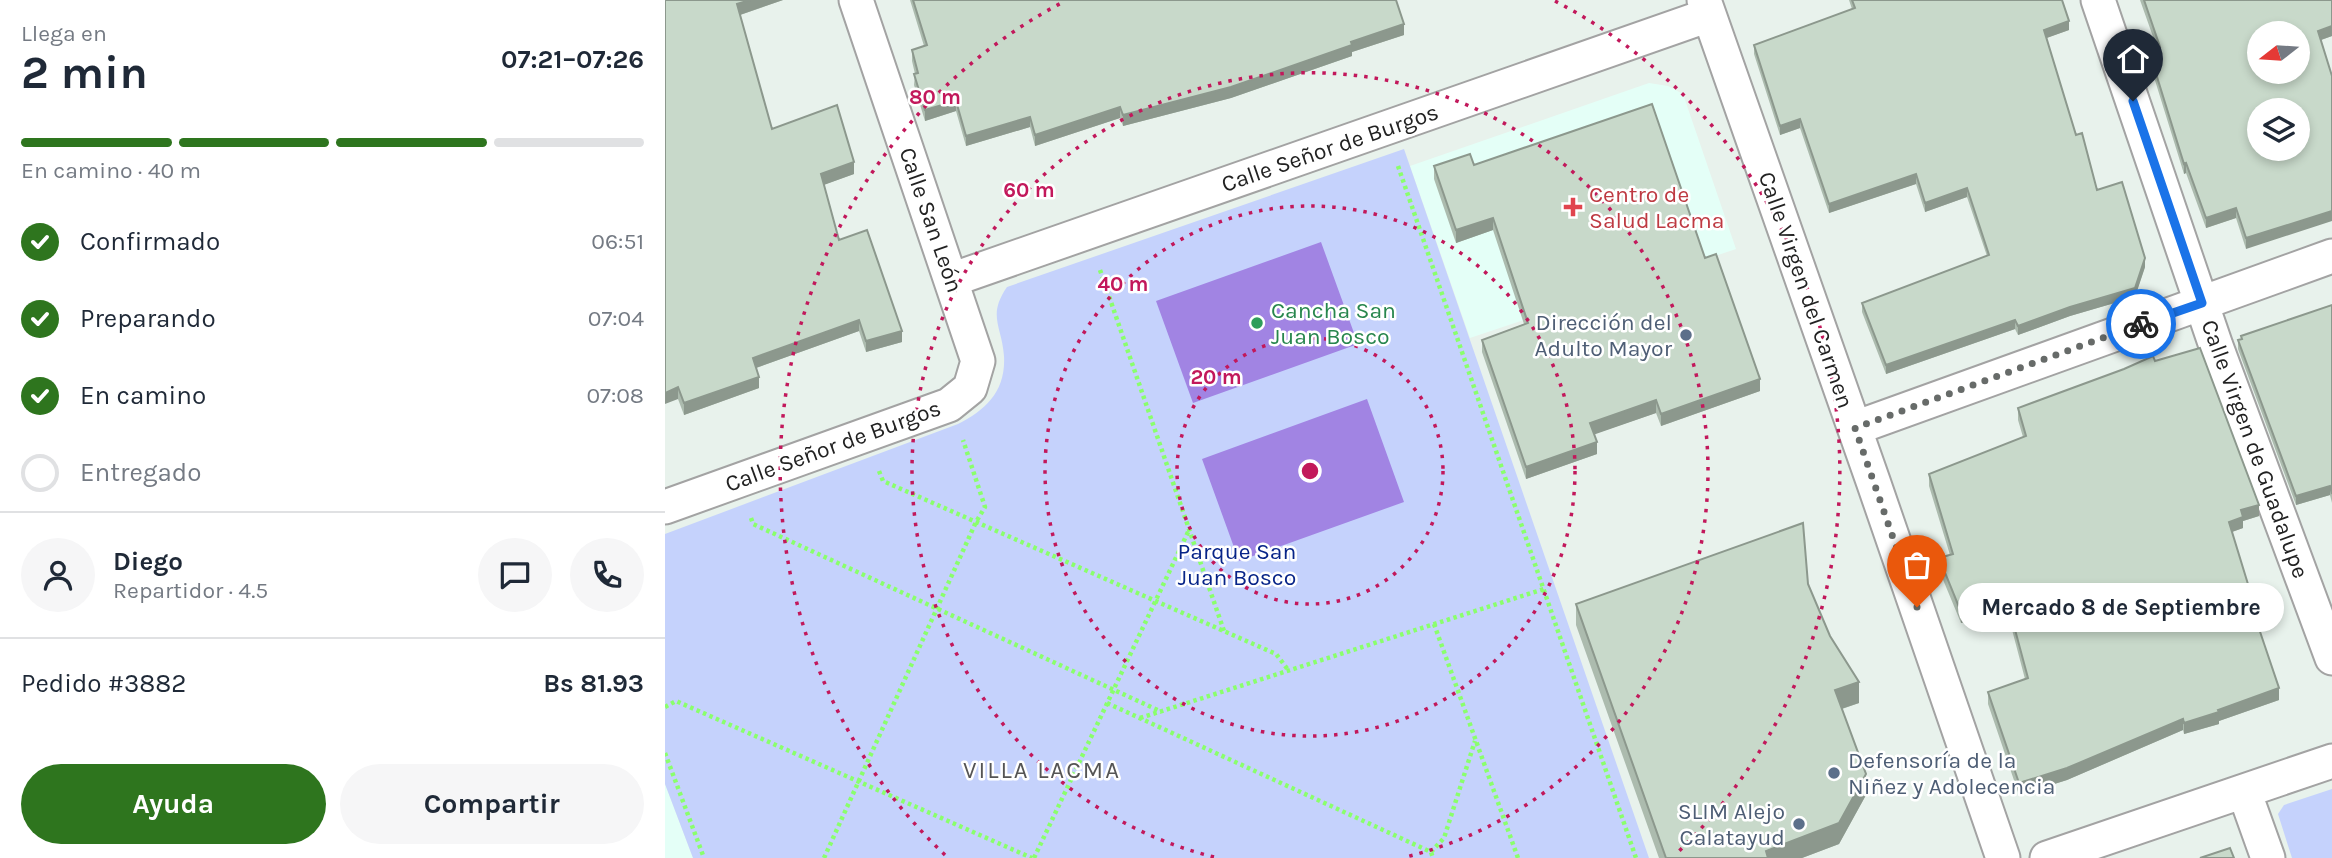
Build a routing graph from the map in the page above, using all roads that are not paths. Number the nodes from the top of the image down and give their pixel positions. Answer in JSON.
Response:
{"nodes":[{"id":1,"x":856,"y":0,"type":"edge"},
{"id":2,"x":2098,"y":0,"type":"edge"},
{"id":3,"x":1707,"y":7,"type":"edge"},
{"id":4,"x":2332,"y":256,"type":"edge"},
{"id":5,"x":951,"y":281,"type":"junction"},
{"id":6,"x":2202,"y":303,"type":"junction"},
{"id":7,"x":978,"y":361,"type":"joint"},
{"id":8,"x":1855,"y":428,"type":"junction"},
{"id":9,"x":665,"y":507,"type":"edge"},
{"id":10,"x":2332,"y":658,"type":"edge"},
{"id":11,"x":2332,"y":761,"type":"edge"},
{"id":12,"x":2244,"y":791,"type":"junction"},
{"id":13,"x":2003,"y":858,"type":"edge"},
{"id":14,"x":2047,"y":858,"type":"edge"},
{"id":15,"x":2268,"y":858,"type":"edge"}],
"edges":[{"from":1,"to":5,"type":"street","name":"Calle San León"},
{"from":2,"to":6,"type":"street","name":"Calle Virgen de Guadalupe"},
{"from":3,"to":5,"type":"street","name":"Calle Señor de Burgos"},
{"from":3,"to":8,"type":"street","name":"Calle Virgen del Carmen"},
{"from":4,"to":6,"type":"street"},
{"from":5,"to":7,"type":"street","name":"Calle San León"},
{"from":6,"to":8,"type":"street"},
{"from":6,"to":10,"type":"street","name":"Calle Virgen de Guadalupe"},
{"from":7,"to":9,"type":"street","name":"Calle Señor de Burgos"},
{"from":8,"to":13,"type":"street","name":"Calle Virgen del Carmen"},
{"from":11,"to":12,"type":"street"},
{"from":12,"to":14,"type":"street"},
{"from":12,"to":15,"type":"street"}]}
